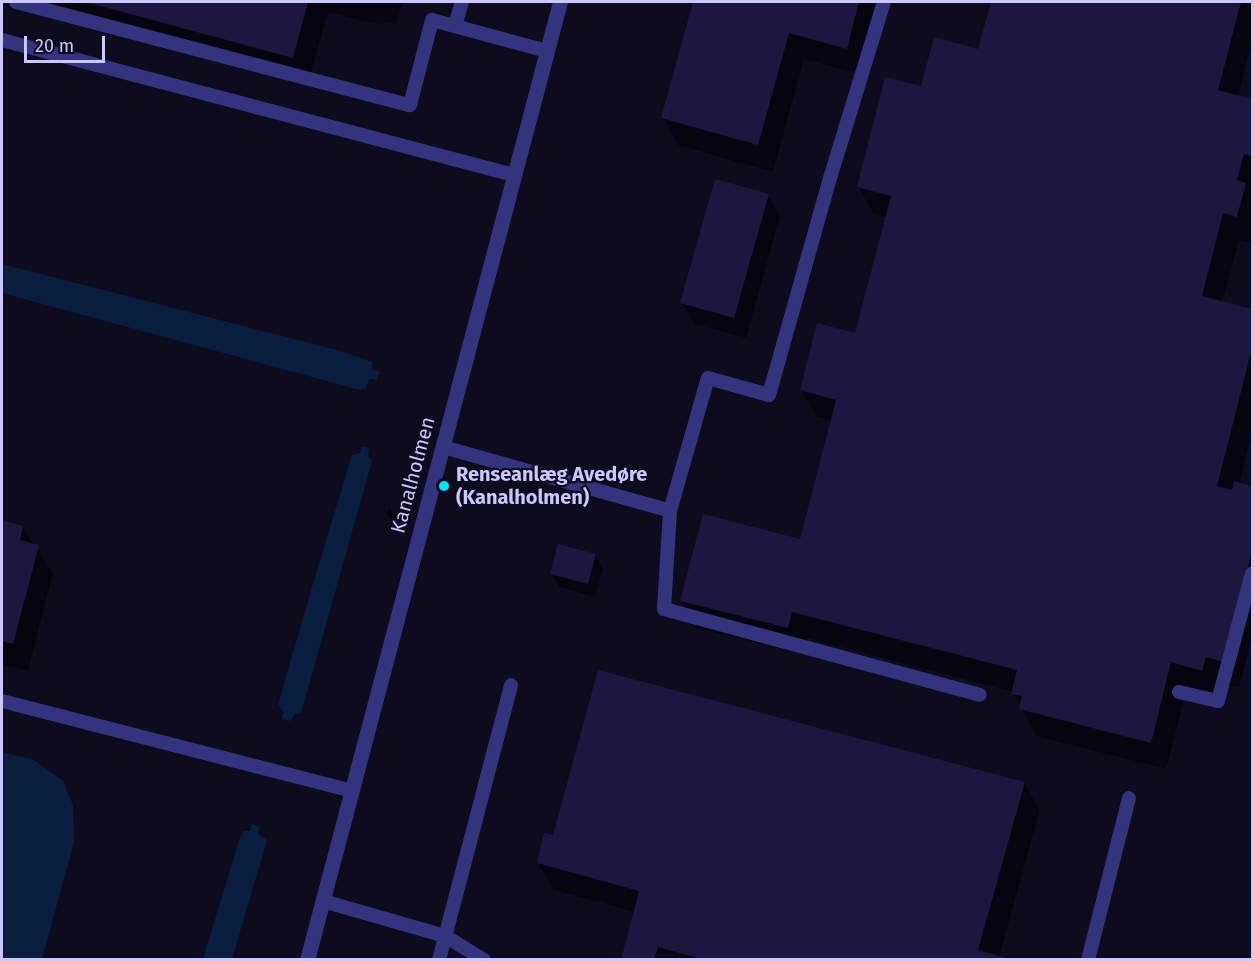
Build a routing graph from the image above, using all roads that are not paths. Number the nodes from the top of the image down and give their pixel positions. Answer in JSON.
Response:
{"nodes":[{"id":1,"x":16,"y":2,"type":"edge"},
{"id":2,"x":462,"y":2,"type":"edge"},
{"id":3,"x":560,"y":2,"type":"edge"},
{"id":4,"x":884,"y":2,"type":"edge"},
{"id":5,"x":455,"y":26,"type":"junction"},
{"id":6,"x":2,"y":40,"type":"edge"},
{"id":7,"x":547,"y":51,"type":"junction"},
{"id":8,"x":514,"y":176,"type":"junction"},
{"id":9,"x":443,"y":447,"type":"junction"},
{"id":10,"x":670,"y":511,"type":"junction"},
{"id":11,"x":1252,"y":573,"type":"edge"},
{"id":12,"x":511,"y":686,"type":"dead end"},
{"id":13,"x":1179,"y":693,"type":"dead end"},
{"id":14,"x":980,"y":695,"type":"dead end"},
{"id":15,"x":2,"y":702,"type":"edge"},
{"id":16,"x":352,"y":791,"type":"junction"},
{"id":17,"x":1129,"y":798,"type":"dead end"},
{"id":18,"x":323,"y":901,"type":"junction"},
{"id":19,"x":446,"y":936,"type":"junction"},
{"id":20,"x":307,"y":960,"type":"edge"},
{"id":21,"x":439,"y":960,"type":"edge"},
{"id":22,"x":484,"y":960,"type":"edge"},
{"id":23,"x":1088,"y":960,"type":"edge"}],
"edges":[{"from":1,"to":5,"type":"lane"},
{"from":2,"to":5,"type":"lane"},
{"from":3,"to":7,"type":"street","name":"Kanalholmen"},
{"from":4,"to":10,"type":"lane"},
{"from":5,"to":7,"type":"lane"},
{"from":6,"to":8,"type":"lane"},
{"from":7,"to":8,"type":"street","name":"Kanalholmen"},
{"from":8,"to":9,"type":"street","name":"Kanalholmen"},
{"from":9,"to":10,"type":"lane"},
{"from":9,"to":16,"type":"street","name":"Kanalholmen"},
{"from":10,"to":14,"type":"lane"},
{"from":11,"to":13,"type":"lane"},
{"from":12,"to":19,"type":"lane"},
{"from":15,"to":16,"type":"lane"},
{"from":16,"to":18,"type":"street","name":"Kanalholmen"},
{"from":17,"to":23,"type":"lane"},
{"from":18,"to":19,"type":"lane"},
{"from":18,"to":20,"type":"street","name":"Kanalholmen"},
{"from":19,"to":21,"type":"lane"},
{"from":19,"to":22,"type":"lane"}]}
